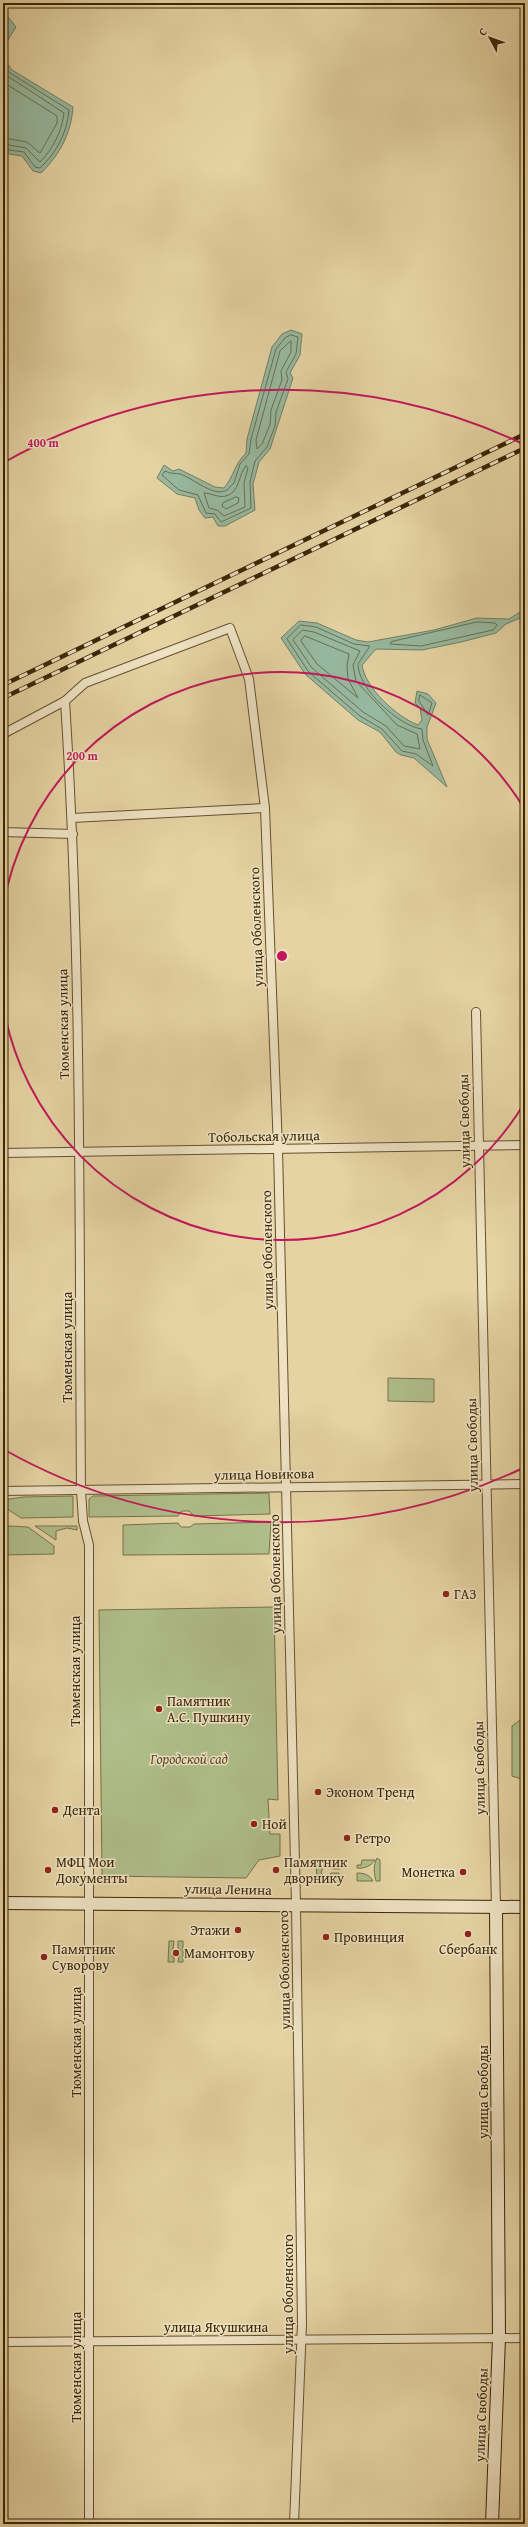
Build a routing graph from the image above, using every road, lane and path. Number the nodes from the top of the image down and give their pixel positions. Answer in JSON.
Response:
{"nodes":[{"id":1,"x":65,"y":701,"type":"junction"},
{"id":2,"x":3,"y":734,"type":"edge"},
{"id":3,"x":265,"y":808,"type":"junction"},
{"id":4,"x":72,"y":818,"type":"junction"},
{"id":5,"x":3,"y":832,"type":"edge"},
{"id":6,"x":72,"y":834,"type":"junction"},
{"id":7,"x":476,"y":1012,"type":"dead end"},
{"id":8,"x":479,"y":1145,"type":"junction"},
{"id":9,"x":525,"y":1145,"type":"edge"},
{"id":10,"x":278,"y":1149,"type":"junction"},
{"id":11,"x":79,"y":1152,"type":"junction"},
{"id":12,"x":3,"y":1153,"type":"edge"},
{"id":13,"x":525,"y":1484,"type":"edge"},
{"id":14,"x":488,"y":1485,"type":"junction"},
{"id":15,"x":286,"y":1487,"type":"junction"},
{"id":16,"x":3,"y":1491,"type":"edge"},
{"id":17,"x":81,"y":1491,"type":"junction"},
{"id":18,"x":3,"y":1903,"type":"edge"},
{"id":19,"x":89,"y":1903,"type":"junction"},
{"id":20,"x":296,"y":1905,"type":"junction"},
{"id":21,"x":496,"y":1907,"type":"junction"},
{"id":22,"x":525,"y":1907,"type":"edge"},
{"id":23,"x":500,"y":2338,"type":"junction"},
{"id":24,"x":525,"y":2338,"type":"edge"},
{"id":25,"x":302,"y":2340,"type":"junction"},
{"id":26,"x":88,"y":2341,"type":"junction"},
{"id":27,"x":3,"y":2342,"type":"edge"},
{"id":28,"x":89,"y":2524,"type":"edge"},
{"id":29,"x":294,"y":2524,"type":"edge"},
{"id":30,"x":492,"y":2524,"type":"edge"}],
"edges":[{"from":1,"to":2,"type":"street"},
{"from":1,"to":3,"type":"street","name":"улица Оболенского"},
{"from":1,"to":4,"type":"street","name":"Тюменская улица"},
{"from":3,"to":4,"type":"street"},
{"from":3,"to":10,"type":"street","name":"улица Оболенского"},
{"from":4,"to":6,"type":"street","name":"Тюменская улица"},
{"from":5,"to":6,"type":"street"},
{"from":6,"to":11,"type":"street","name":"Тюменская улица"},
{"from":7,"to":8,"type":"street","name":"улица Свободы"},
{"from":8,"to":9,"type":"street","name":"Тобольская улица"},
{"from":8,"to":10,"type":"street","name":"Тобольская улица"},
{"from":8,"to":14,"type":"street","name":"улица Свободы"},
{"from":10,"to":11,"type":"street","name":"Тобольская улица"},
{"from":10,"to":15,"type":"street","name":"улица Оболенского"},
{"from":11,"to":12,"type":"street","name":"Тобольская улица"},
{"from":11,"to":17,"type":"street","name":"Тюменская улица"},
{"from":13,"to":14,"type":"street","name":"улица Новикова"},
{"from":14,"to":15,"type":"street","name":"улица Новикова"},
{"from":14,"to":21,"type":"street","name":"улица Свободы"},
{"from":15,"to":17,"type":"street","name":"улица Новикова"},
{"from":15,"to":20,"type":"street","name":"улица Оболенского"},
{"from":16,"to":17,"type":"street","name":"улица Новикова"},
{"from":17,"to":19,"type":"street","name":"Тюменская улица"},
{"from":18,"to":19,"type":"street","name":"улица Ленина"},
{"from":19,"to":20,"type":"street","name":"улица Ленина"},
{"from":19,"to":26,"type":"street","name":"Тюменская улица"},
{"from":20,"to":21,"type":"street","name":"улица Ленина"},
{"from":20,"to":25,"type":"street","name":"улица Оболенского"},
{"from":21,"to":22,"type":"street","name":"улица Ленина"},
{"from":21,"to":23,"type":"street","name":"улица Свободы"},
{"from":23,"to":24,"type":"street","name":"улица Якушкина"},
{"from":23,"to":25,"type":"street","name":"улица Якушкина"},
{"from":23,"to":30,"type":"street","name":"улица Свободы"},
{"from":25,"to":26,"type":"street","name":"улица Якушкина"},
{"from":25,"to":29,"type":"street","name":"улица Оболенского"},
{"from":26,"to":27,"type":"street","name":"улица Якушкина"},
{"from":26,"to":28,"type":"street","name":"Тюменская улица"}]}
